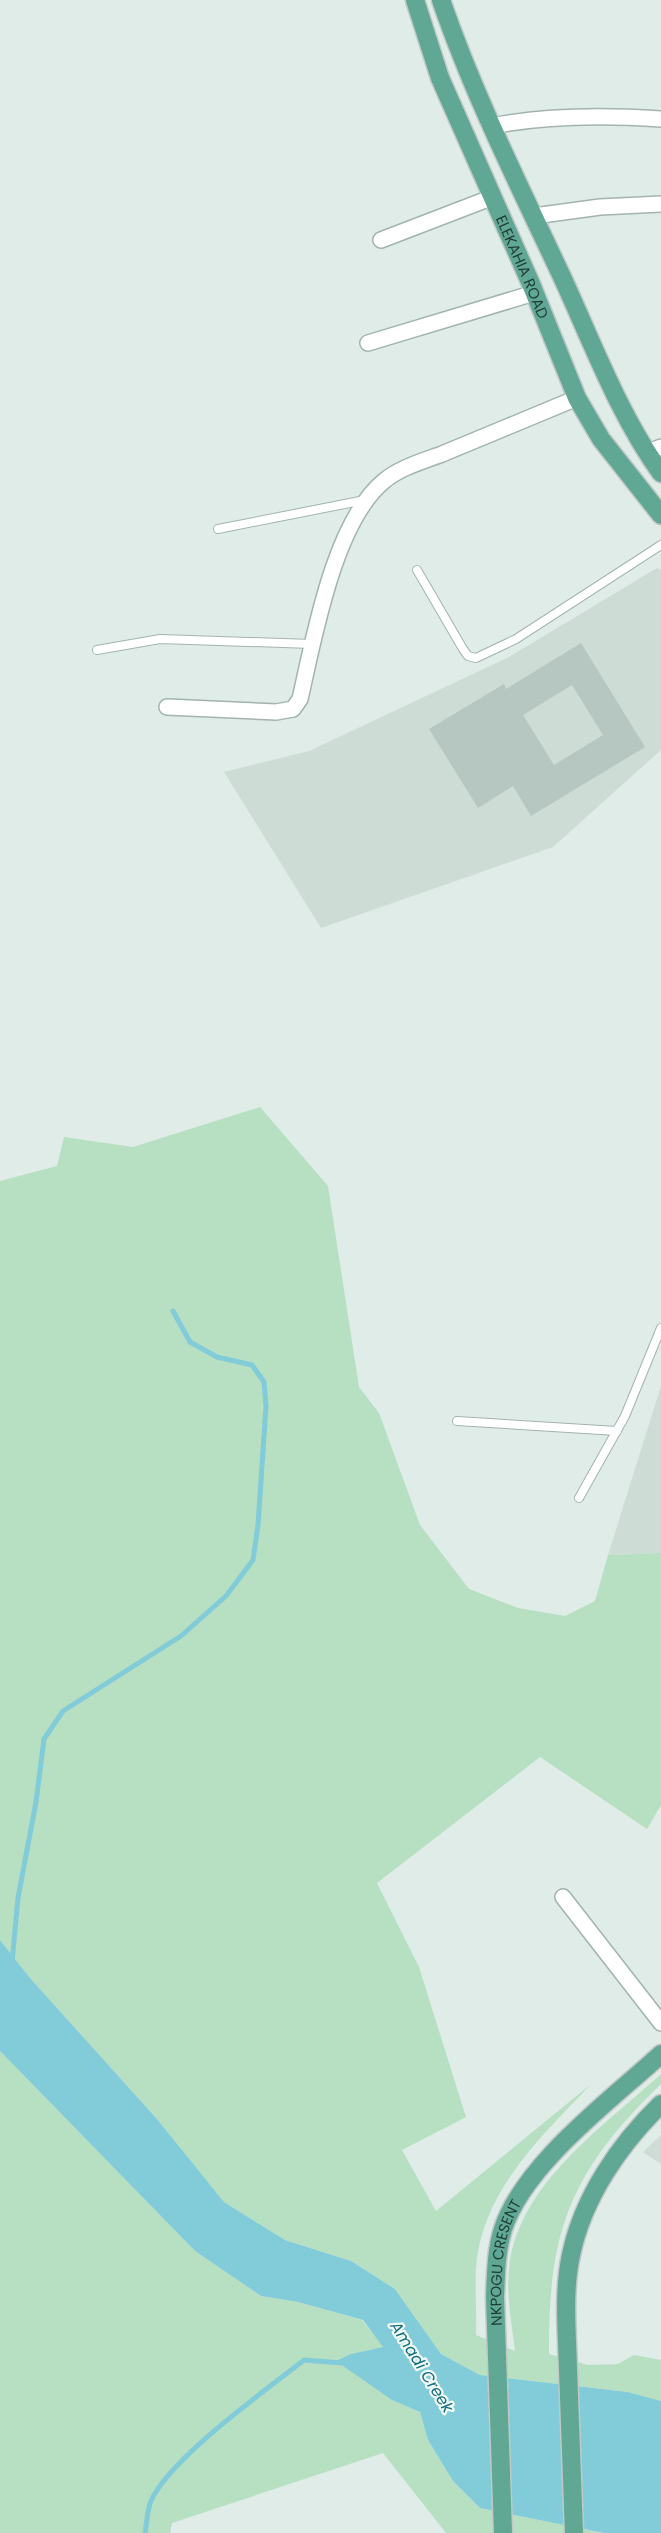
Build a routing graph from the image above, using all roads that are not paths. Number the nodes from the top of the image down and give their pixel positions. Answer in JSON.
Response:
{"nodes":[{"id":1,"x":415,"y":0,"type":"edge"},
{"id":2,"x":441,"y":0,"type":"edge"},
{"id":3,"x":661,"y":119,"type":"edge"},
{"id":4,"x":492,"y":126,"type":"junction"},
{"id":5,"x":493,"y":197,"type":"junction"},
{"id":6,"x":661,"y":204,"type":"edge"},
{"id":7,"x":534,"y":216,"type":"junction"},
{"id":8,"x":381,"y":240,"type":"dead end"},
{"id":9,"x":534,"y":293,"type":"junction"},
{"id":10,"x":368,"y":343,"type":"dead end"},
{"id":11,"x":577,"y":398,"type":"junction"},
{"id":12,"x":654,"y":450,"type":"edge"},
{"id":13,"x":661,"y":473,"type":"edge"},
{"id":14,"x":365,"y":500,"type":"junction"},
{"id":15,"x":661,"y":515,"type":"edge"},
{"id":16,"x":218,"y":529,"type":"dead end"},
{"id":17,"x":661,"y":545,"type":"edge"},
{"id":18,"x":417,"y":570,"type":"dead end"},
{"id":19,"x":312,"y":644,"type":"junction"},
{"id":20,"x":97,"y":650,"type":"dead end"},
{"id":21,"x":167,"y":707,"type":"dead end"},
{"id":22,"x":661,"y":1328,"type":"edge"},
{"id":23,"x":457,"y":1421,"type":"dead end"},
{"id":24,"x":617,"y":1431,"type":"junction"},
{"id":25,"x":579,"y":1498,"type":"dead end"},
{"id":26,"x":563,"y":1897,"type":"dead end"},
{"id":27,"x":661,"y":2023,"type":"edge"},
{"id":28,"x":661,"y":2054,"type":"edge"},
{"id":29,"x":661,"y":2104,"type":"edge"},
{"id":30,"x":503,"y":2533,"type":"edge"},
{"id":31,"x":574,"y":2533,"type":"edge"}],
"edges":[{"from":1,"to":5,"type":"main road","name":"ELEKAHIA ROAD"},
{"from":2,"to":4,"type":"main road","name":"ELEKAHIA ROAD"},
{"from":3,"to":4,"type":"street"},
{"from":4,"to":7,"type":"main road","name":"ELEKAHIA ROAD"},
{"from":5,"to":8,"type":"street"},
{"from":5,"to":9,"type":"main road","name":"ELEKAHIA ROAD"},
{"from":6,"to":7,"type":"street"},
{"from":7,"to":12,"type":"main road","name":"ELEKAHIA ROAD"},
{"from":9,"to":10,"type":"street"},
{"from":9,"to":11,"type":"main road","name":"ELEKAHIA ROAD"},
{"from":11,"to":14,"type":"street"},
{"from":11,"to":15,"type":"main road","name":"ELEKAHIA ROAD"},
{"from":12,"to":13,"type":"main road","name":"ELEKAHIA ROAD"},
{"from":14,"to":16,"type":"lane"},
{"from":14,"to":19,"type":"street"},
{"from":17,"to":18,"type":"lane"},
{"from":19,"to":20,"type":"lane"},
{"from":19,"to":21,"type":"street"},
{"from":22,"to":24,"type":"lane"},
{"from":23,"to":24,"type":"lane"},
{"from":24,"to":25,"type":"lane"},
{"from":26,"to":27,"type":"street"},
{"from":28,"to":30,"type":"main road","name":"NKPOGU CRESENT"},
{"from":29,"to":31,"type":"main road"}]}
